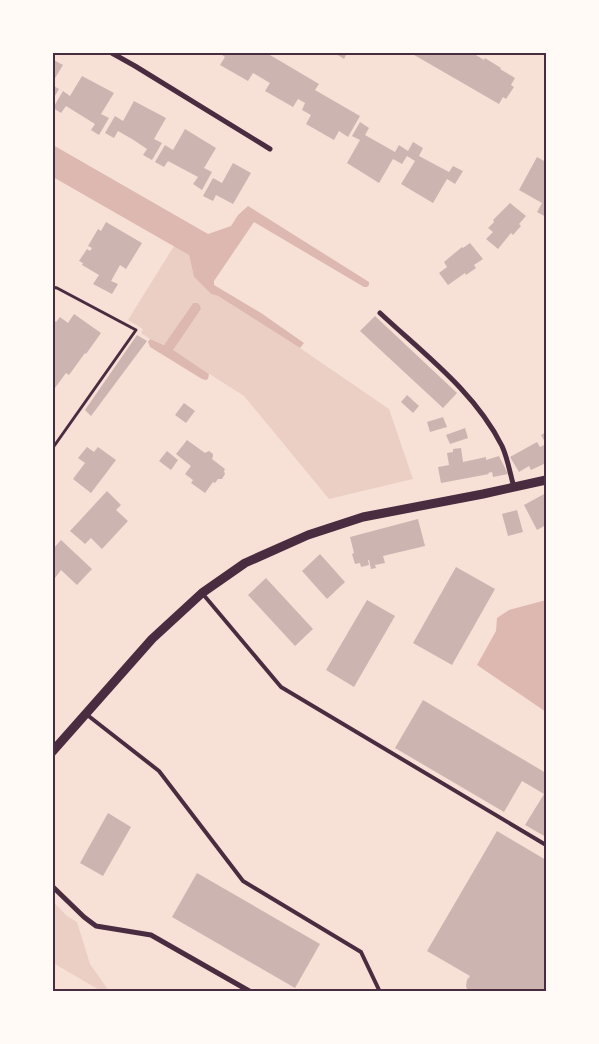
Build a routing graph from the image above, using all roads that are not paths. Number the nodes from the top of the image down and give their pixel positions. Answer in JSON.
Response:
{"nodes":[{"id":1,"x":110,"y":52,"type":"edge"},
{"id":2,"x":270,"y":149,"type":"dead end"},
{"id":3,"x":380,"y":313,"type":"dead end"},
{"id":4,"x":546,"y":480,"type":"edge"},
{"id":5,"x":514,"y":487,"type":"junction"},
{"id":6,"x":202,"y":593,"type":"junction"},
{"id":7,"x":86,"y":714,"type":"junction"},
{"id":8,"x":52,"y":752,"type":"edge"},
{"id":9,"x":546,"y":845,"type":"edge"},
{"id":10,"x":52,"y":886,"type":"edge"},
{"id":11,"x":250,"y":992,"type":"edge"},
{"id":12,"x":380,"y":992,"type":"edge"}],
"edges":[{"from":1,"to":2,"type":"street"},
{"from":3,"to":5,"type":"street"},
{"from":4,"to":5,"type":"street"},
{"from":5,"to":6,"type":"street"},
{"from":6,"to":7,"type":"street"},
{"from":6,"to":9,"type":"lane"},
{"from":7,"to":8,"type":"street"},
{"from":7,"to":12,"type":"lane"},
{"from":10,"to":11,"type":"street"}]}
